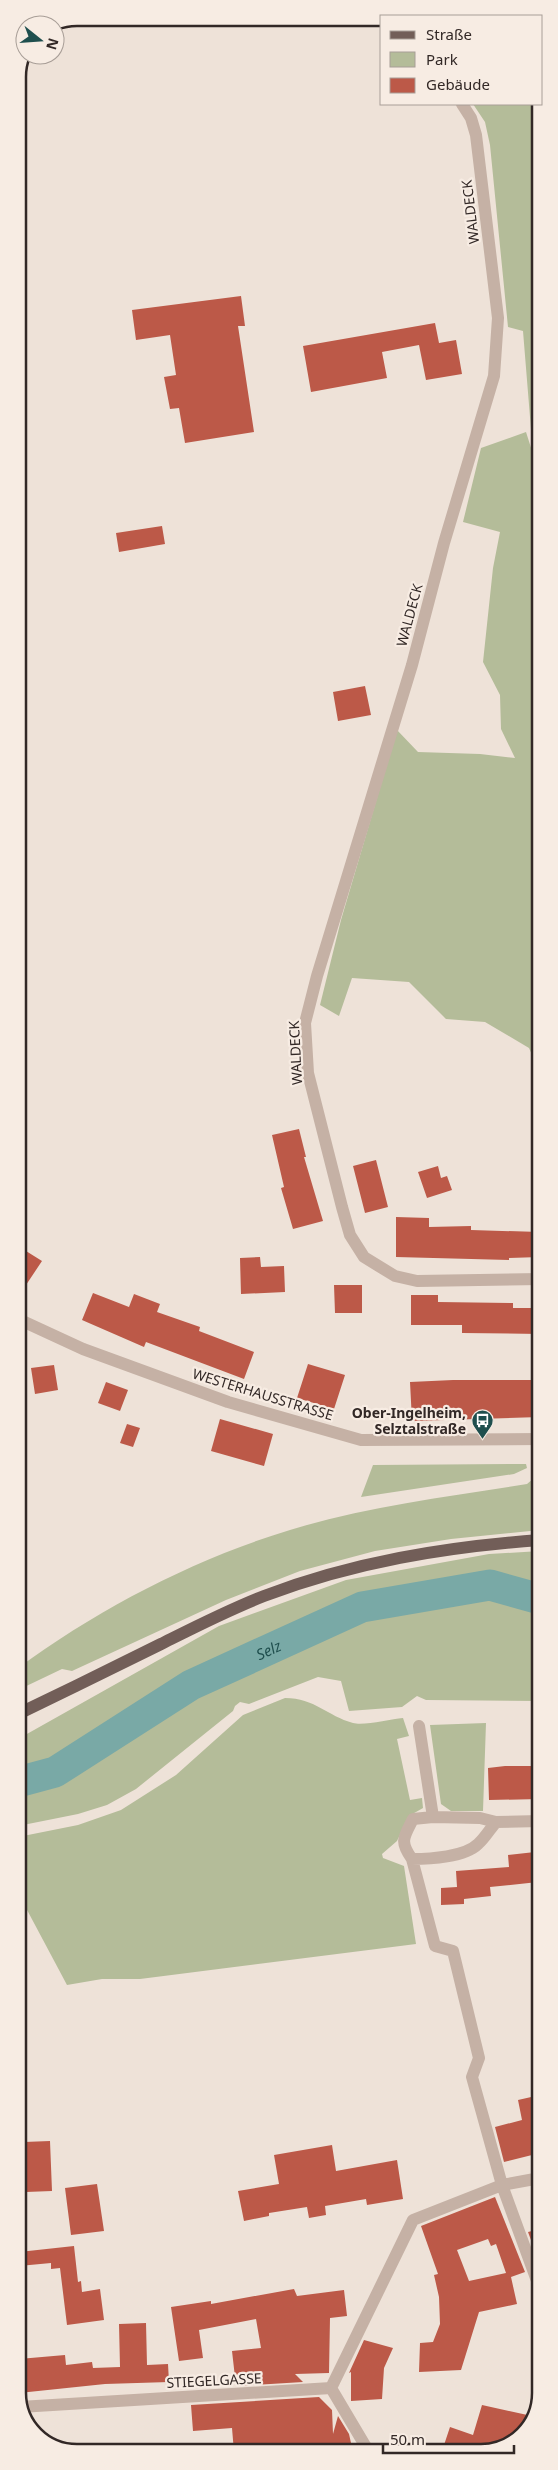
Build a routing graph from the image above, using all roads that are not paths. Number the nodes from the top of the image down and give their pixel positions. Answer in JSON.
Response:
{"nodes":[{"id":1,"x":463,"y":105,"type":"edge"},
{"id":2,"x":532,"y":1280,"type":"edge"},
{"id":3,"x":26,"y":1324,"type":"edge"},
{"id":4,"x":532,"y":1439,"type":"edge"},
{"id":5,"x":532,"y":1541,"type":"edge"},
{"id":6,"x":26,"y":1710,"type":"edge"},
{"id":7,"x":419,"y":1726,"type":"dead end"},
{"id":8,"x":433,"y":1816,"type":"junction"},
{"id":9,"x":532,"y":1821,"type":"edge"},
{"id":10,"x":496,"y":1822,"type":"junction"},
{"id":11,"x":412,"y":1859,"type":"junction"},
{"id":12,"x":532,"y":2179,"type":"edge"},
{"id":13,"x":502,"y":2185,"type":"junction"},
{"id":14,"x":532,"y":2267,"type":"edge"},
{"id":15,"x":331,"y":2388,"type":"junction"},
{"id":16,"x":28,"y":2407,"type":"edge"},
{"id":17,"x":365,"y":2444,"type":"edge"}],
"edges":[{"from":1,"to":2,"type":"street","name":"WALDECK"},
{"from":3,"to":4,"type":"street","name":"WESTERHAUSSTRASSE"},
{"from":5,"to":6,"type":"main road"},
{"from":7,"to":8,"type":"street"},
{"from":8,"to":10,"type":"street"},
{"from":8,"to":11,"type":"street"},
{"from":9,"to":10,"type":"street"},
{"from":10,"to":11,"type":"street"},
{"from":11,"to":13,"type":"street"},
{"from":12,"to":13,"type":"street"},
{"from":13,"to":14,"type":"street"},
{"from":13,"to":15,"type":"street"},
{"from":15,"to":16,"type":"street","name":"STIEGELGASSE"},
{"from":15,"to":17,"type":"street"}]}
